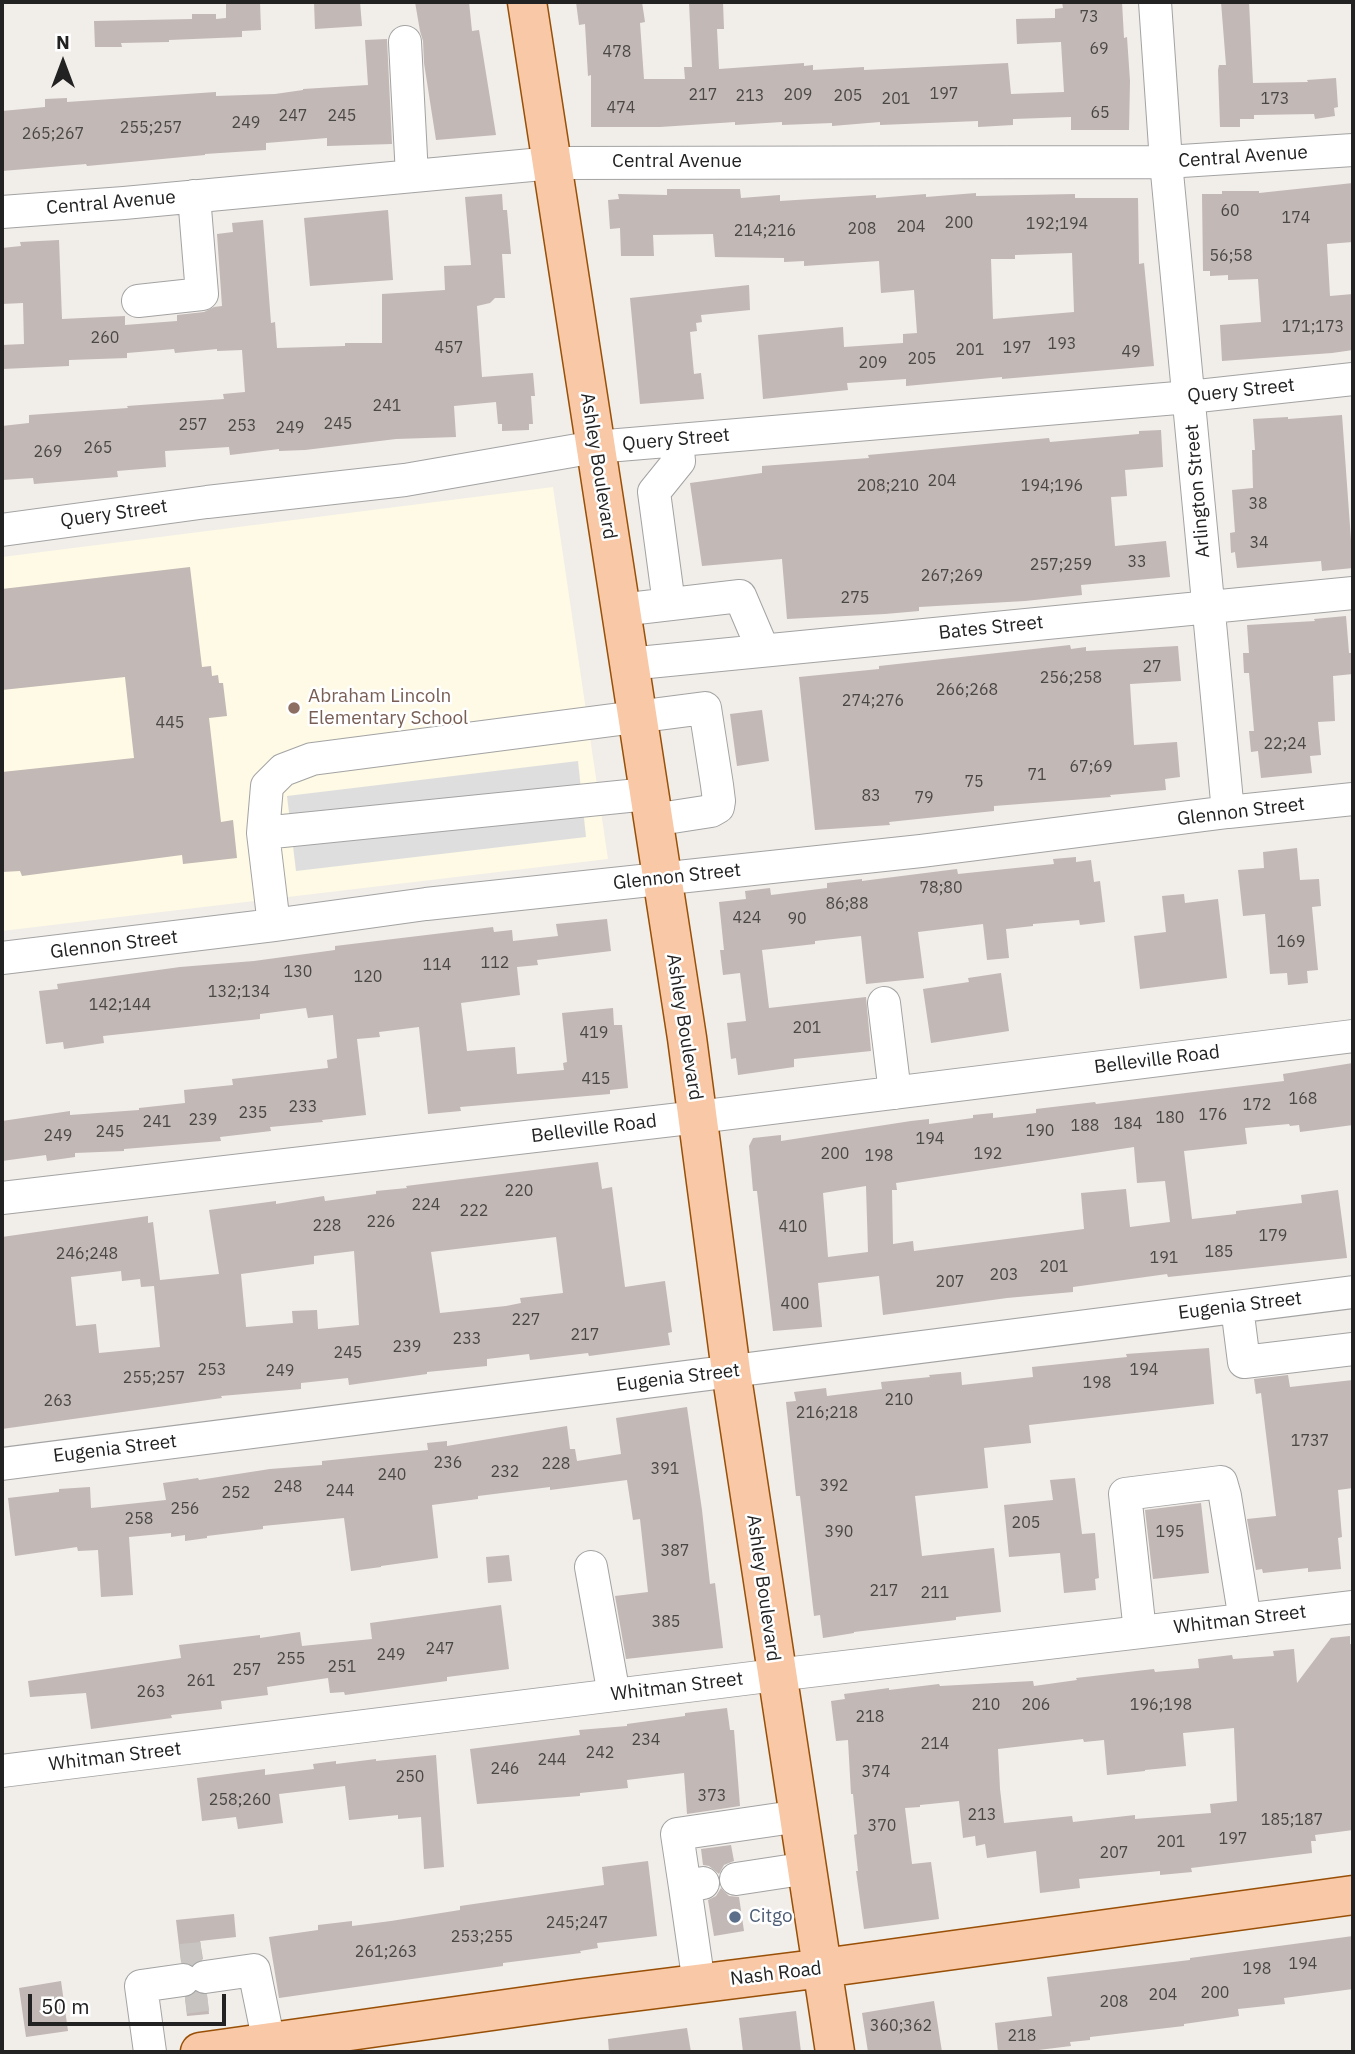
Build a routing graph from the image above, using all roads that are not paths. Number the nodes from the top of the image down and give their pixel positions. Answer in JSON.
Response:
{"nodes":[{"id":1,"x":527,"y":2,"type":"edge"},
{"id":2,"x":1155,"y":2,"type":"edge"},
{"id":3,"x":405,"y":42,"type":"dead end"},
{"id":4,"x":1353,"y":150,"type":"edge"},
{"id":5,"x":1166,"y":162,"type":"junction"},
{"id":6,"x":553,"y":163,"type":"junction"},
{"id":7,"x":412,"y":176,"type":"junction"},
{"id":8,"x":194,"y":196,"type":"junction"},
{"id":9,"x":2,"y":212,"type":"edge"},
{"id":10,"x":138,"y":301,"type":"dead end"},
{"id":11,"x":1353,"y":379,"type":"edge"},
{"id":12,"x":1189,"y":397,"type":"junction"},
{"id":13,"x":677,"y":440,"type":"junction"},
{"id":14,"x":595,"y":447,"type":"junction"},
{"id":15,"x":2,"y":530,"type":"edge"},
{"id":16,"x":663,"y":556,"type":"junction"},
{"id":17,"x":613,"y":563,"type":"junction"},
{"id":18,"x":1353,"y":593,"type":"edge"},
{"id":19,"x":669,"y":604,"type":"junction"},
{"id":20,"x":1209,"y":607,"type":"junction"},
{"id":21,"x":620,"y":610,"type":"junction"},
{"id":22,"x":763,"y":650,"type":"junction"},
{"id":23,"x":698,"y":657,"type":"junction"},
{"id":24,"x":628,"y":664,"type":"junction"},
{"id":25,"x":705,"y":708,"type":"junction"},
{"id":26,"x":636,"y":718,"type":"junction"},
{"id":27,"x":1353,"y":799,"type":"edge"},
{"id":28,"x":650,"y":807,"type":"junction"},
{"id":29,"x":1228,"y":812,"type":"junction"},
{"id":30,"x":263,"y":833,"type":"junction"},
{"id":31,"x":662,"y":879,"type":"junction"},
{"id":32,"x":274,"y":925,"type":"junction"},
{"id":33,"x":2,"y":958,"type":"edge"},
{"id":34,"x":884,"y":1003,"type":"dead end"},
{"id":35,"x":1353,"y":1036,"type":"edge"},
{"id":36,"x":895,"y":1093,"type":"junction"},
{"id":37,"x":698,"y":1117,"type":"junction"},
{"id":38,"x":2,"y":1198,"type":"edge"},
{"id":39,"x":1353,"y":1292,"type":"edge"},
{"id":40,"x":1237,"y":1307,"type":"junction"},
{"id":41,"x":1353,"y":1349,"type":"edge"},
{"id":42,"x":731,"y":1371,"type":"junction"},
{"id":43,"x":2,"y":1464,"type":"edge"},
{"id":44,"x":591,"y":1567,"type":"dead end"},
{"id":45,"x":1353,"y":1607,"type":"edge"},
{"id":46,"x":1245,"y":1619,"type":"junction"},
{"id":47,"x":1140,"y":1632,"type":"junction"},
{"id":48,"x":776,"y":1675,"type":"junction"},
{"id":49,"x":614,"y":1695,"type":"junction"},
{"id":50,"x":2,"y":1771,"type":"edge"},
{"id":51,"x":800,"y":1816,"type":"junction"},
{"id":52,"x":808,"y":1868,"type":"junction"},
{"id":53,"x":709,"y":1883,"type":"junction"},
{"id":54,"x":1353,"y":1895,"type":"edge"},
{"id":55,"x":824,"y":1968,"type":"junction"},
{"id":56,"x":699,"y":1984,"type":"junction"},
{"id":57,"x":269,"y":2043,"type":"junction"},
{"id":58,"x":150,"y":2052,"type":"edge"},
{"id":59,"x":200,"y":2052,"type":"edge"},
{"id":60,"x":835,"y":2052,"type":"edge"}],
"edges":[{"from":1,"to":6,"type":"main road","name":"Ashley Boulevard"},
{"from":2,"to":5,"type":"street","name":"Arlington Street"},
{"from":3,"to":7,"type":"street"},
{"from":4,"to":5,"type":"street","name":"Central Avenue"},
{"from":5,"to":6,"type":"street","name":"Central Avenue"},
{"from":5,"to":12,"type":"street","name":"Arlington Street"},
{"from":6,"to":7,"type":"street","name":"Central Avenue"},
{"from":6,"to":14,"type":"main road","name":"Ashley Boulevard"},
{"from":7,"to":8,"type":"street","name":"Central Avenue"},
{"from":8,"to":9,"type":"street","name":"Central Avenue"},
{"from":8,"to":10,"type":"street"},
{"from":11,"to":12,"type":"street","name":"Query Street"},
{"from":12,"to":13,"type":"street","name":"Query Street"},
{"from":12,"to":20,"type":"street","name":"Arlington Street"},
{"from":13,"to":14,"type":"street","name":"Query Street"},
{"from":13,"to":16,"type":"street"},
{"from":14,"to":15,"type":"street","name":"Query Street"},
{"from":14,"to":17,"type":"main road","name":"Ashley Boulevard"},
{"from":16,"to":17,"type":"street"},
{"from":16,"to":19,"type":"street"},
{"from":17,"to":21,"type":"main road","name":"Ashley Boulevard"},
{"from":18,"to":20,"type":"street","name":"Bates Street"},
{"from":19,"to":21,"type":"street"},
{"from":19,"to":22,"type":"street"},
{"from":20,"to":22,"type":"street","name":"Bates Street"},
{"from":20,"to":29,"type":"street","name":"Arlington Street"},
{"from":21,"to":24,"type":"main road","name":"Ashley Boulevard"},
{"from":22,"to":23,"type":"street","name":"Bates Street"},
{"from":23,"to":24,"type":"street","name":"Bates Street"},
{"from":23,"to":25,"type":"street"},
{"from":24,"to":26,"type":"main road","name":"Ashley Boulevard"},
{"from":25,"to":26,"type":"street"},
{"from":25,"to":28,"type":"street"},
{"from":26,"to":28,"type":"main road","name":"Ashley Boulevard"},
{"from":26,"to":30,"type":"street"},
{"from":27,"to":29,"type":"street","name":"Glennon Street"},
{"from":28,"to":30,"type":"street"},
{"from":28,"to":31,"type":"main road","name":"Ashley Boulevard"},
{"from":29,"to":31,"type":"street","name":"Glennon Street"},
{"from":30,"to":32,"type":"street"},
{"from":31,"to":32,"type":"street","name":"Glennon Street"},
{"from":31,"to":37,"type":"main road","name":"Ashley Boulevard"},
{"from":32,"to":33,"type":"street","name":"Glennon Street"},
{"from":34,"to":36,"type":"street"},
{"from":35,"to":36,"type":"street","name":"Belleville Road"},
{"from":36,"to":37,"type":"street","name":"Belleville Road"},
{"from":37,"to":38,"type":"street","name":"Belleville Road"},
{"from":37,"to":42,"type":"main road","name":"Ashley Boulevard"},
{"from":39,"to":40,"type":"street","name":"Eugenia Street"},
{"from":40,"to":41,"type":"street"},
{"from":40,"to":42,"type":"street","name":"Eugenia Street"},
{"from":42,"to":43,"type":"street","name":"Eugenia Street"},
{"from":42,"to":48,"type":"main road","name":"Ashley Boulevard"},
{"from":44,"to":49,"type":"street"},
{"from":45,"to":46,"type":"street","name":"Whitman Street"},
{"from":46,"to":47,"type":"street","name":"Whitman Street"},
{"from":46,"to":47,"type":"street"},
{"from":47,"to":48,"type":"street","name":"Whitman Street"},
{"from":48,"to":49,"type":"street","name":"Whitman Street"},
{"from":48,"to":51,"type":"main road","name":"Ashley Boulevard"},
{"from":49,"to":50,"type":"street","name":"Whitman Street"},
{"from":51,"to":52,"type":"main road","name":"Ashley Boulevard"},
{"from":51,"to":53,"type":"street"},
{"from":52,"to":53,"type":"street"},
{"from":52,"to":55,"type":"main road","name":"Ashley Boulevard"},
{"from":53,"to":56,"type":"street"},
{"from":54,"to":55,"type":"main road","name":"Nash Road"},
{"from":55,"to":56,"type":"main road","name":"Nash Road"},
{"from":55,"to":60,"type":"main road","name":"Ashley Boulevard"},
{"from":56,"to":57,"type":"main road","name":"Nash Road"},
{"from":57,"to":58,"type":"street"},
{"from":57,"to":59,"type":"main road","name":"Nash Road"}]}
